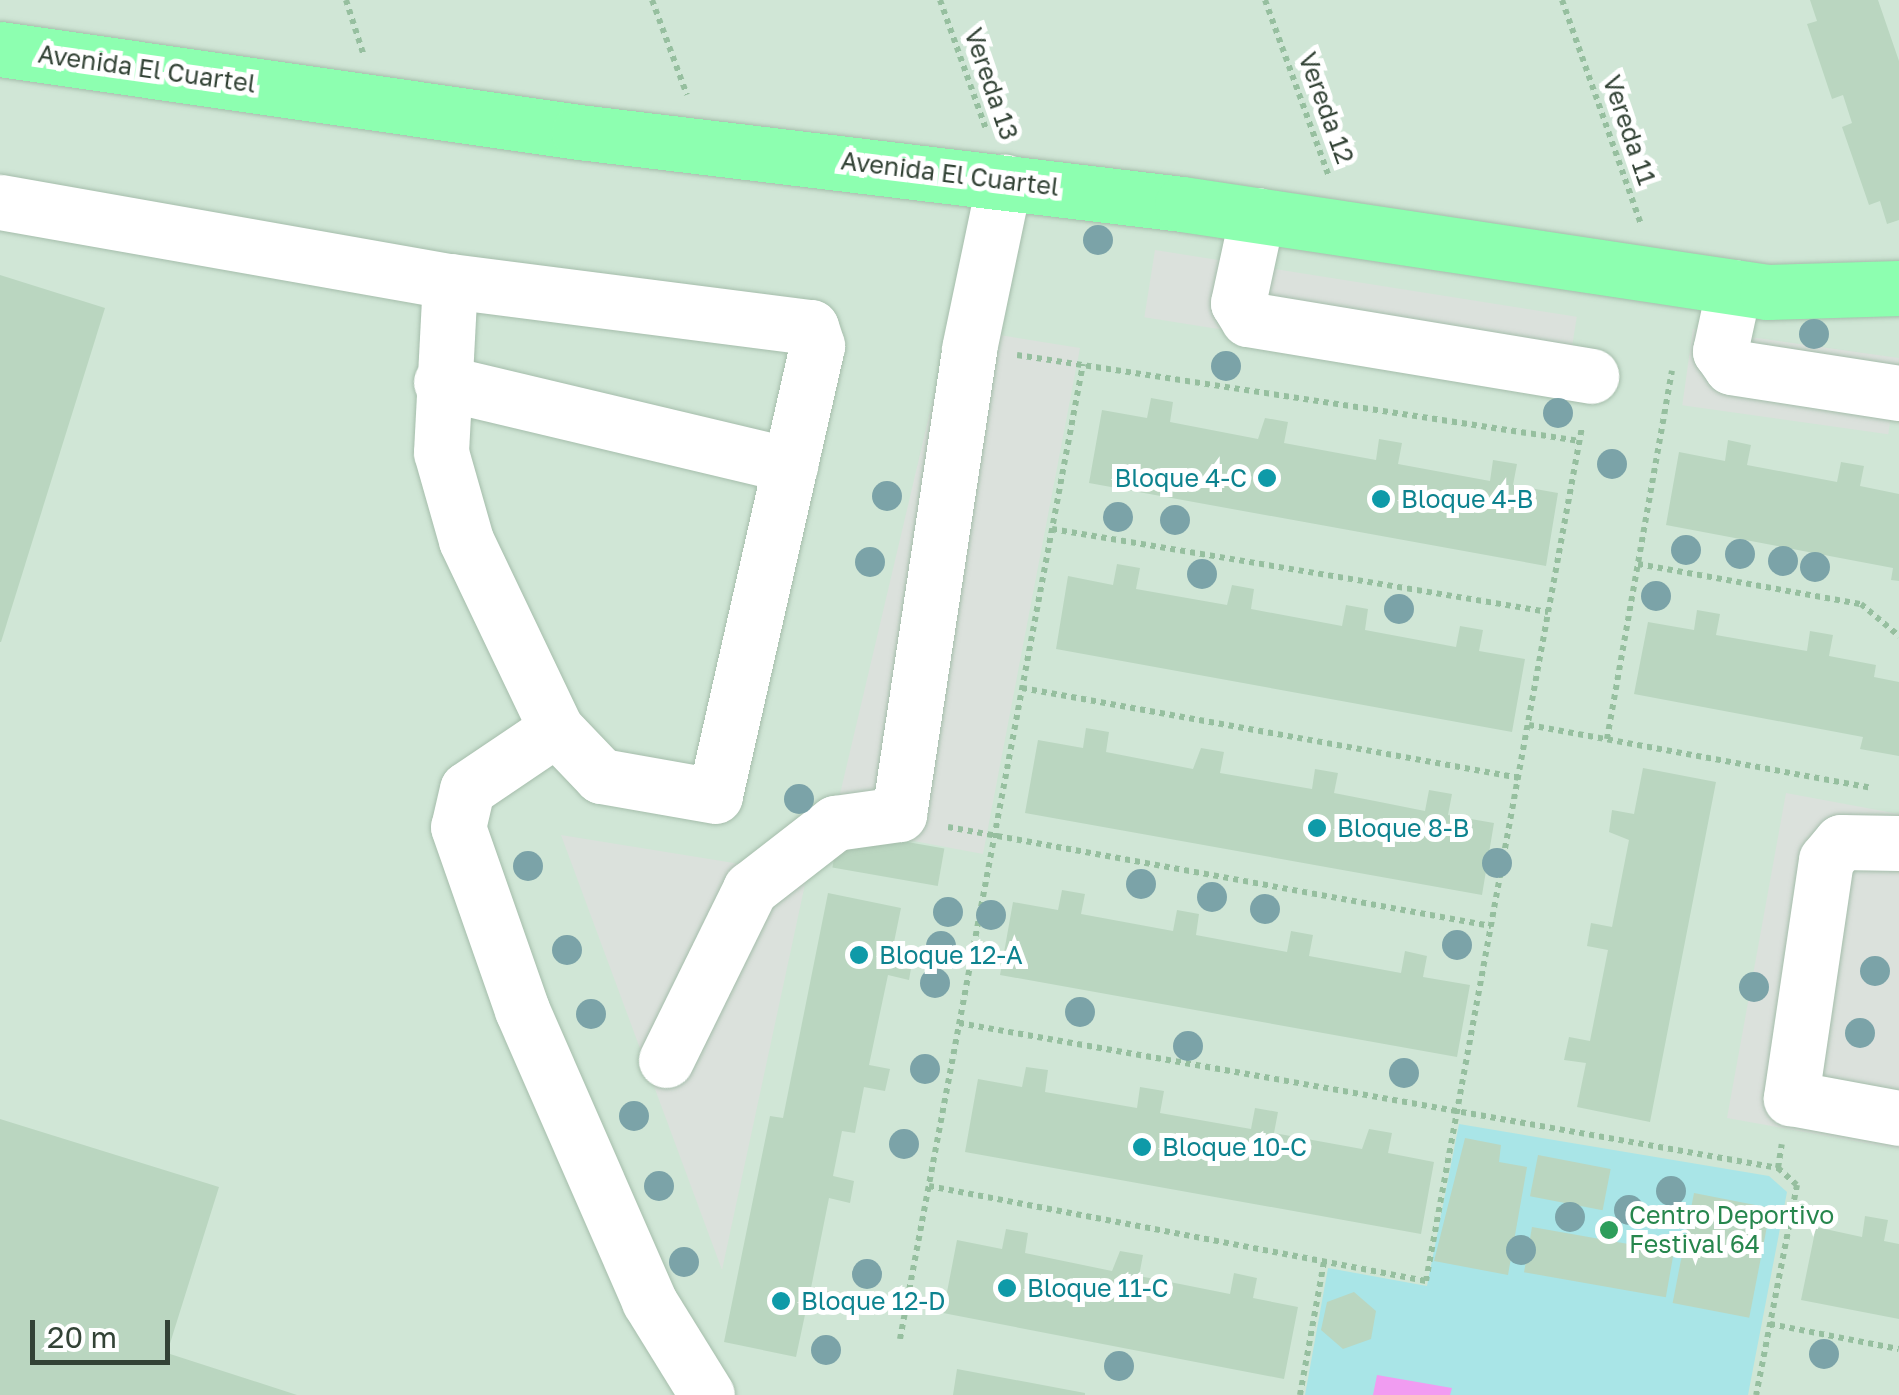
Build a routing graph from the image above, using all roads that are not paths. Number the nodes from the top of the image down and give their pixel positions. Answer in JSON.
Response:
{"nodes":[{"id":1,"x":0,"y":48,"type":"edge"},
{"id":2,"x":1004,"y":182,"type":"junction"},
{"id":3,"x":0,"y":202,"type":"edge"},
{"id":4,"x":1257,"y":216,"type":"junction"},
{"id":5,"x":450,"y":280,"type":"junction"},
{"id":6,"x":1734,"y":287,"type":"junction"},
{"id":7,"x":1899,"y":288,"type":"edge"},
{"id":8,"x":1591,"y":376,"type":"road end"},
{"id":9,"x":441,"y":382,"type":"junction"},
{"id":10,"x":1899,"y":394,"type":"edge"},
{"id":11,"x":790,"y":465,"type":"junction"},
{"id":12,"x":556,"y":728,"type":"junction"},
{"id":13,"x":1899,"y":843,"type":"edge"},
{"id":14,"x":666,"y":1060,"type":"dead end"},
{"id":15,"x":1899,"y":1118,"type":"edge"},
{"id":16,"x":708,"y":1395,"type":"edge"}],
"edges":[{"from":1,"to":2,"type":"main road","name":"Avenida El Cuartel"},
{"from":2,"to":4,"type":"main road","name":"Avenida El Cuartel"},
{"from":2,"to":14,"type":"lane"},
{"from":3,"to":5,"type":"lane"},
{"from":4,"to":6,"type":"main road","name":"Avenida El Cuartel"},
{"from":4,"to":8,"type":"lane"},
{"from":5,"to":9,"type":"lane"},
{"from":5,"to":11,"type":"lane"},
{"from":6,"to":7,"type":"main road","name":"Avenida El Cuartel"},
{"from":6,"to":10,"type":"lane"},
{"from":9,"to":11,"type":"lane"},
{"from":9,"to":12,"type":"lane"},
{"from":11,"to":12,"type":"lane"},
{"from":12,"to":16,"type":"lane"},
{"from":13,"to":15,"type":"lane"}]}
